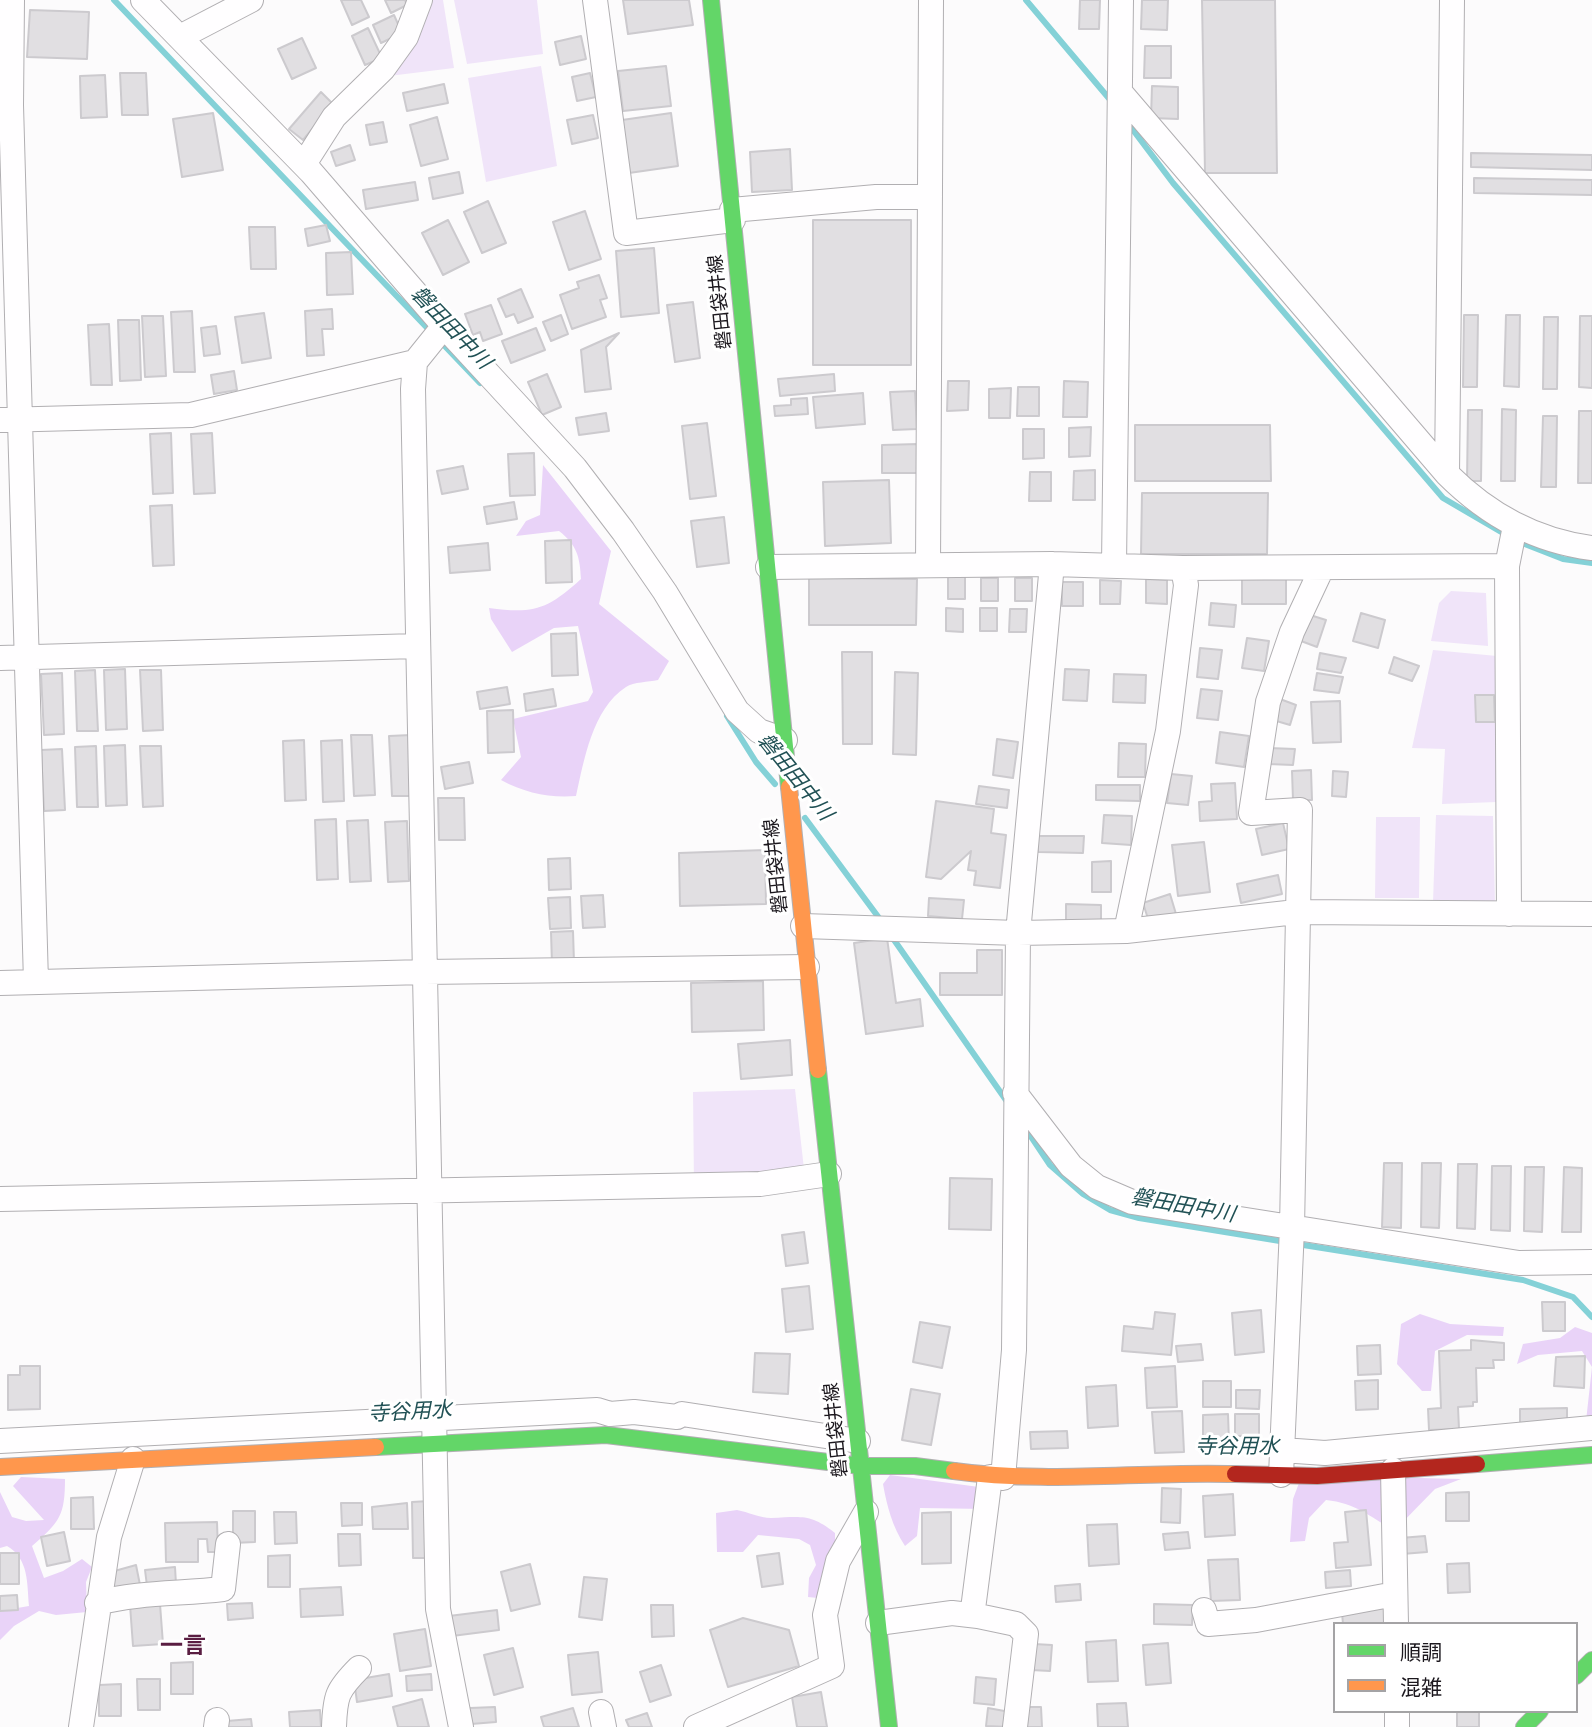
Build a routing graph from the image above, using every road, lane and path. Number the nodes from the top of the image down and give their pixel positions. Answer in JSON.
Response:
{"nodes":[{"id":1,"x":0,"y":0,"type":"edge"},
{"id":2,"x":11,"y":0,"type":"edge"},
{"id":3,"x":143,"y":0,"type":"edge"},
{"id":4,"x":251,"y":0,"type":"edge"},
{"id":5,"x":420,"y":0,"type":"edge"},
{"id":6,"x":594,"y":0,"type":"edge"},
{"id":7,"x":711,"y":0,"type":"edge"},
{"id":8,"x":930,"y":0,"type":"edge"},
{"id":9,"x":1121,"y":0,"type":"edge"},
{"id":10,"x":1452,"y":0,"type":"edge"},
{"id":11,"x":180,"y":37,"type":"junction"},
{"id":12,"x":1120,"y":92,"type":"junction"},
{"id":13,"x":303,"y":164,"type":"junction"},
{"id":14,"x":7,"y":178,"type":"edge"},
{"id":15,"x":930,"y":197,"type":"junction"},
{"id":16,"x":733,"y":215,"type":"junction"},
{"id":17,"x":443,"y":326,"type":"junction"},
{"id":18,"x":415,"y":362,"type":"junction"},
{"id":19,"x":11,"y":420,"type":"edge"},
{"id":20,"x":1447,"y":474,"type":"junction"},
{"id":21,"x":1515,"y":526,"type":"junction"},
{"id":22,"x":1592,"y":548,"type":"edge"},
{"id":23,"x":1052,"y":564,"type":"junction"},
{"id":24,"x":928,"y":565,"type":"junction"},
{"id":25,"x":1114,"y":565,"type":"junction"},
{"id":26,"x":1507,"y":566,"type":"junction"},
{"id":27,"x":768,"y":568,"type":"junction"},
{"id":28,"x":1183,"y":568,"type":"junction"},
{"id":29,"x":1322,"y":568,"type":"junction"},
{"id":30,"x":417,"y":646,"type":"junction"},
{"id":31,"x":27,"y":657,"type":"junction"},
{"id":32,"x":0,"y":658,"type":"edge"},
{"id":33,"x":785,"y":740,"type":"junction"},
{"id":34,"x":1296,"y":912,"type":"junction"},
{"id":35,"x":1509,"y":914,"type":"junction"},
{"id":36,"x":1592,"y":914,"type":"edge"},
{"id":37,"x":803,"y":926,"type":"junction"},
{"id":38,"x":1126,"y":931,"type":"junction"},
{"id":39,"x":1018,"y":933,"type":"junction"},
{"id":40,"x":807,"y":967,"type":"junction"},
{"id":41,"x":425,"y":972,"type":"junction"},
{"id":42,"x":36,"y":982,"type":"junction"},
{"id":43,"x":0,"y":983,"type":"edge"},
{"id":44,"x":1015,"y":1093,"type":"junction"},
{"id":45,"x":829,"y":1174,"type":"junction"},
{"id":46,"x":430,"y":1191,"type":"junction"},
{"id":47,"x":0,"y":1199,"type":"edge"},
{"id":48,"x":1291,"y":1240,"type":"junction"},
{"id":49,"x":1592,"y":1262,"type":"edge"},
{"id":50,"x":435,"y":1419,"type":"junction"},
{"id":51,"x":1592,"y":1428,"type":"edge"},
{"id":52,"x":0,"y":1441,"type":"edge"},
{"id":53,"x":858,"y":1441,"type":"junction"},
{"id":54,"x":435,"y":1444,"type":"junction"},
{"id":55,"x":1282,"y":1450,"type":"junction"},
{"id":56,"x":1592,"y":1455,"type":"edge"},
{"id":57,"x":133,"y":1459,"type":"junction"},
{"id":58,"x":861,"y":1466,"type":"junction"},
{"id":59,"x":0,"y":1467,"type":"edge"},
{"id":60,"x":1393,"y":1470,"type":"junction"},
{"id":61,"x":1281,"y":1475,"type":"junction"},
{"id":62,"x":997,"y":1477,"type":"junction"},
{"id":63,"x":866,"y":1512,"type":"junction"},
{"id":64,"x":228,"y":1544,"type":"dead end"},
{"id":65,"x":1395,"y":1594,"type":"junction"},
{"id":66,"x":97,"y":1603,"type":"junction"},
{"id":67,"x":1204,"y":1610,"type":"dead end"},
{"id":68,"x":978,"y":1616,"type":"junction"},
{"id":69,"x":1396,"y":1622,"type":"edge"},
{"id":70,"x":878,"y":1623,"type":"junction"},
{"id":71,"x":1592,"y":1660,"type":"edge"},
{"id":72,"x":359,"y":1668,"type":"dead end"},
{"id":73,"x":1578,"y":1674,"type":"edge"},
{"id":74,"x":1538,"y":1713,"type":"edge"},
{"id":75,"x":704,"y":1725,"type":"edge"},
{"id":76,"x":80,"y":1727,"type":"edge"},
{"id":77,"x":334,"y":1727,"type":"edge"},
{"id":78,"x":461,"y":1727,"type":"edge"},
{"id":79,"x":889,"y":1727,"type":"edge"},
{"id":80,"x":1015,"y":1727,"type":"edge"},
{"id":81,"x":1524,"y":1727,"type":"edge"}],
"edges":[{"from":1,"to":2,"type":"street"},
{"from":2,"to":14,"type":"street"},
{"from":3,"to":11,"type":"street"},
{"from":4,"to":11,"type":"street"},
{"from":5,"to":13,"type":"street"},
{"from":6,"to":16,"type":"street"},
{"from":7,"to":16,"type":"main road","name":"磐田袋井線"},
{"from":8,"to":15,"type":"street"},
{"from":9,"to":12,"type":"street"},
{"from":10,"to":20,"type":"street"},
{"from":11,"to":13,"type":"street"},
{"from":12,"to":20,"type":"street"},
{"from":12,"to":25,"type":"street"},
{"from":13,"to":17,"type":"street"},
{"from":14,"to":19,"type":"street"},
{"from":15,"to":16,"type":"street"},
{"from":15,"to":24,"type":"street"},
{"from":16,"to":27,"type":"main road","name":"磐田袋井線"},
{"from":17,"to":18,"type":"street"},
{"from":17,"to":33,"type":"street"},
{"from":18,"to":19,"type":"street"},
{"from":18,"to":30,"type":"street"},
{"from":19,"to":31,"type":"street"},
{"from":20,"to":21,"type":"street"},
{"from":21,"to":22,"type":"street"},
{"from":21,"to":26,"type":"street"},
{"from":23,"to":24,"type":"street"},
{"from":23,"to":25,"type":"street"},
{"from":23,"to":39,"type":"street"},
{"from":24,"to":27,"type":"street"},
{"from":25,"to":28,"type":"street"},
{"from":26,"to":29,"type":"street"},
{"from":26,"to":35,"type":"street"},
{"from":27,"to":33,"type":"main road","name":"磐田袋井線"},
{"from":28,"to":29,"type":"street"},
{"from":28,"to":38,"type":"street"},
{"from":29,"to":34,"type":"street"},
{"from":30,"to":31,"type":"street"},
{"from":30,"to":41,"type":"street"},
{"from":31,"to":32,"type":"street"},
{"from":31,"to":42,"type":"street"},
{"from":33,"to":37,"type":"main road","name":"磐田袋井線"},
{"from":34,"to":35,"type":"street"},
{"from":34,"to":38,"type":"street"},
{"from":34,"to":48,"type":"street"},
{"from":35,"to":36,"type":"street"},
{"from":37,"to":39,"type":"street"},
{"from":37,"to":40,"type":"main road","name":"磐田袋井線"},
{"from":38,"to":39,"type":"street"},
{"from":39,"to":44,"type":"street"},
{"from":40,"to":41,"type":"street"},
{"from":40,"to":45,"type":"main road","name":"磐田袋井線"},
{"from":41,"to":42,"type":"street"},
{"from":41,"to":46,"type":"street"},
{"from":42,"to":43,"type":"street"},
{"from":44,"to":48,"type":"street"},
{"from":44,"to":62,"type":"street"},
{"from":45,"to":46,"type":"street"},
{"from":45,"to":53,"type":"main road","name":"磐田袋井線"},
{"from":46,"to":47,"type":"street"},
{"from":46,"to":50,"type":"street"},
{"from":48,"to":49,"type":"street"},
{"from":48,"to":55,"type":"street"},
{"from":50,"to":52,"type":"street"},
{"from":50,"to":53,"type":"street"},
{"from":50,"to":54,"type":"street"},
{"from":51,"to":55,"type":"street"},
{"from":53,"to":58,"type":"main road","name":"磐田袋井線"},
{"from":54,"to":57,"type":"main road"},
{"from":54,"to":58,"type":"main road"},
{"from":54,"to":78,"type":"street"},
{"from":55,"to":61,"type":"street"},
{"from":56,"to":60,"type":"main road"},
{"from":57,"to":59,"type":"main road"},
{"from":57,"to":66,"type":"street"},
{"from":58,"to":62,"type":"main road"},
{"from":58,"to":63,"type":"main road","name":"磐田袋井線"},
{"from":60,"to":61,"type":"main road"},
{"from":60,"to":65,"type":"street"},
{"from":61,"to":62,"type":"main road"},
{"from":62,"to":68,"type":"street"},
{"from":63,"to":70,"type":"main road","name":"磐田袋井線"},
{"from":63,"to":75,"type":"street"},
{"from":64,"to":66,"type":"street"},
{"from":65,"to":67,"type":"street"},
{"from":65,"to":69,"type":"street"},
{"from":66,"to":76,"type":"street"},
{"from":68,"to":70,"type":"street"},
{"from":68,"to":80,"type":"street"},
{"from":70,"to":79,"type":"main road","name":"磐田袋井線"},
{"from":71,"to":73,"type":"main road"},
{"from":72,"to":77,"type":"street"},
{"from":74,"to":81,"type":"main road"}]}
